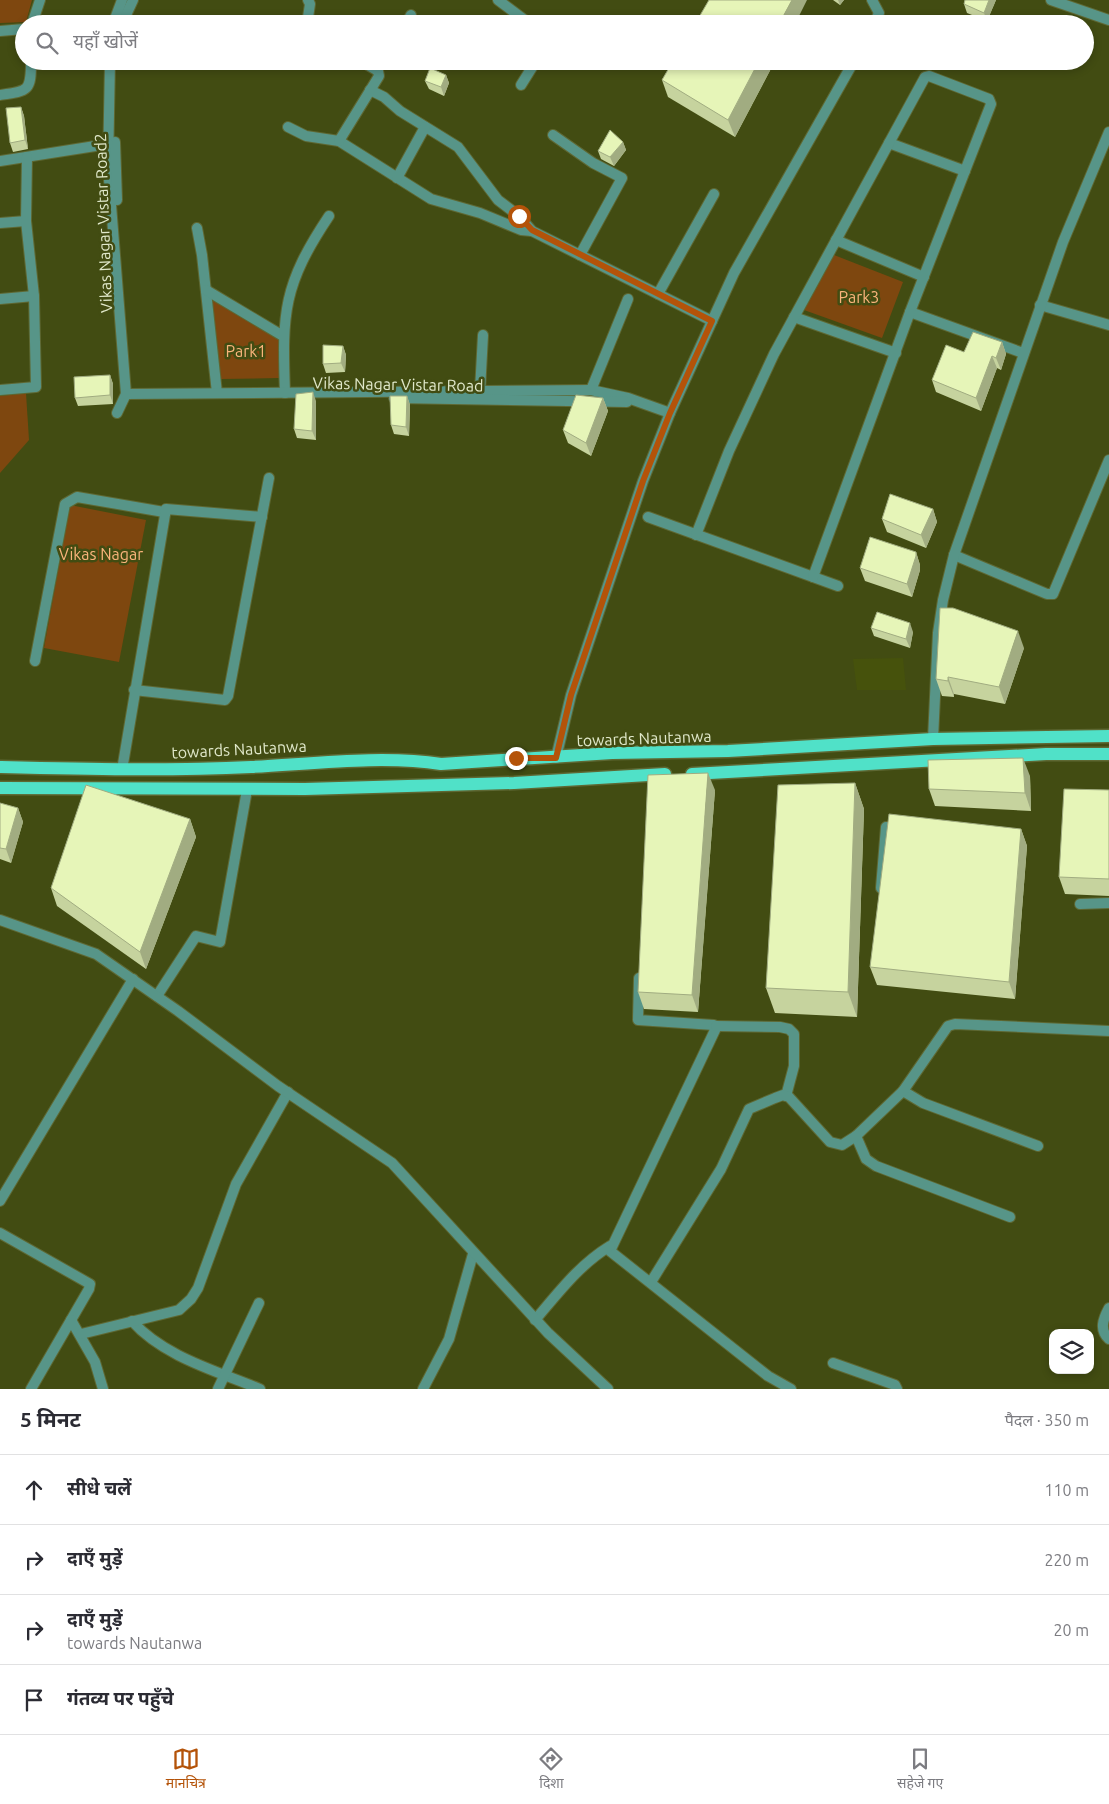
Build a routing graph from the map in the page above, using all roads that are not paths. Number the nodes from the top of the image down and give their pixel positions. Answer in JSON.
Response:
{"nodes":[{"id":1,"x":40,"y":0,"type":"edge"},
{"id":2,"x":122,"y":0,"type":"edge"},
{"id":3,"x":133,"y":0,"type":"edge"},
{"id":4,"x":308,"y":0,"type":"edge"},
{"id":5,"x":498,"y":0,"type":"edge"},
{"id":6,"x":872,"y":0,"type":"edge"},
{"id":7,"x":1052,"y":0,"type":"edge"},
{"id":8,"x":35,"y":15,"type":"edge"},
{"id":9,"x":116,"y":15,"type":"edge"},
{"id":10,"x":126,"y":15,"type":"edge"},
{"id":11,"x":308,"y":15,"type":"edge"},
{"id":12,"x":518,"y":15,"type":"edge"},
{"id":13,"x":878,"y":15,"type":"edge"},
{"id":14,"x":1109,"y":20,"type":"edge"},
{"id":15,"x":15,"y":30,"type":"edge"},
{"id":16,"x":0,"y":31,"type":"edge"},
{"id":17,"x":31,"y":70,"type":"edge"},
{"id":18,"x":111,"y":70,"type":"edge"},
{"id":19,"x":111,"y":70,"type":"edge"},
{"id":20,"x":373,"y":70,"type":"edge"},
{"id":21,"x":530,"y":70,"type":"edge"},
{"id":22,"x":849,"y":70,"type":"edge"},
{"id":23,"x":521,"y":85,"type":"dead end"},
{"id":24,"x":370,"y":90,"type":"junction"},
{"id":25,"x":0,"y":95,"type":"edge"},
{"id":26,"x":288,"y":127,"type":"dead end"},
{"id":27,"x":425,"y":127,"type":"junction"},
{"id":28,"x":1109,"y":132,"type":"edge"},
{"id":29,"x":553,"y":135,"type":"dead end"},
{"id":30,"x":339,"y":141,"type":"junction"},
{"id":31,"x":889,"y":143,"type":"junction"},
{"id":32,"x":108,"y":144,"type":"junction"},
{"id":33,"x":27,"y":157,"type":"junction"},
{"id":34,"x":0,"y":161,"type":"edge"},
{"id":35,"x":965,"y":171,"type":"junction"},
{"id":36,"x":397,"y":178,"type":"junction"},
{"id":37,"x":714,"y":194,"type":"dead end"},
{"id":38,"x":329,"y":216,"type":"dead end"},
{"id":39,"x":26,"y":221,"type":"junction"},
{"id":40,"x":0,"y":223,"type":"edge"},
{"id":41,"x":197,"y":228,"type":"dead end"},
{"id":42,"x":532,"y":230,"type":"junction"},
{"id":43,"x":836,"y":240,"type":"junction"},
{"id":44,"x":580,"y":255,"type":"junction"},
{"id":45,"x":924,"y":277,"type":"junction"},
{"id":46,"x":206,"y":290,"type":"junction"},
{"id":47,"x":658,"y":294,"type":"junction"},
{"id":48,"x":34,"y":296,"type":"junction"},
{"id":49,"x":0,"y":299,"type":"edge"},
{"id":50,"x":628,"y":299,"type":"dead end"},
{"id":51,"x":1040,"y":305,"type":"junction"},
{"id":52,"x":910,"y":312,"type":"junction"},
{"id":53,"x":794,"y":317,"type":"junction"},
{"id":54,"x":712,"y":321,"type":"junction"},
{"id":55,"x":1109,"y":325,"type":"edge"},
{"id":56,"x":483,"y":335,"type":"dead end"},
{"id":57,"x":283,"y":336,"type":"junction"},
{"id":58,"x":896,"y":352,"type":"junction"},
{"id":59,"x":1023,"y":353,"type":"junction"},
{"id":60,"x":125,"y":389,"type":"junction"},
{"id":61,"x":0,"y":390,"type":"edge"},
{"id":62,"x":592,"y":390,"type":"junction"},
{"id":63,"x":480,"y":391,"type":"junction"},
{"id":64,"x":285,"y":392,"type":"junction"},
{"id":65,"x":217,"y":393,"type":"junction"},
{"id":66,"x":641,"y":403,"type":"junction"},
{"id":67,"x":670,"y":413,"type":"junction"},
{"id":68,"x":116,"y":414,"type":"dead end"},
{"id":69,"x":1108,"y":462,"type":"edge"},
{"id":70,"x":269,"y":478,"type":"dead end"},
{"id":71,"x":164,"y":512,"type":"junction"},
{"id":72,"x":262,"y":517,"type":"junction"},
{"id":73,"x":648,"y":518,"type":"dead end"},
{"id":74,"x":696,"y":535,"type":"junction"},
{"id":75,"x":954,"y":555,"type":"junction"},
{"id":76,"x":813,"y":577,"type":"junction"},
{"id":77,"x":838,"y":586,"type":"dead end"},
{"id":78,"x":36,"y":661,"type":"dead end"},
{"id":79,"x":134,"y":690,"type":"junction"},
{"id":80,"x":1109,"y":736,"type":"edge"},
{"id":81,"x":933,"y":739,"type":"junction"},
{"id":82,"x":1109,"y":754,"type":"edge"},
{"id":83,"x":556,"y":758,"type":"junction"},
{"id":84,"x":0,"y":767,"type":"edge"},
{"id":85,"x":122,"y":770,"type":"junction"},
{"id":86,"x":0,"y":788,"type":"edge"},
{"id":87,"x":247,"y":790,"type":"junction"},
{"id":88,"x":886,"y":827,"type":"edge"},
{"id":89,"x":880,"y":899,"type":"edge"},
{"id":90,"x":1109,"y":903,"type":"edge"},
{"id":91,"x":1080,"y":904,"type":"dead end"},
{"id":92,"x":0,"y":920,"type":"edge"},
{"id":93,"x":639,"y":969,"type":"edge"},
{"id":94,"x":133,"y":979,"type":"junction"},
{"id":95,"x":157,"y":996,"type":"junction"},
{"id":96,"x":716,"y":1026,"type":"junction"},
{"id":97,"x":1109,"y":1031,"type":"edge"},
{"id":98,"x":288,"y":1092,"type":"junction"},
{"id":99,"x":903,"y":1092,"type":"junction"},
{"id":100,"x":786,"y":1096,"type":"junction"},
{"id":101,"x":856,"y":1136,"type":"junction"},
{"id":102,"x":1038,"y":1146,"type":"dead end"},
{"id":103,"x":0,"y":1201,"type":"edge"},
{"id":104,"x":1010,"y":1217,"type":"dead end"},
{"id":105,"x":0,"y":1233,"type":"edge"},
{"id":106,"x":610,"y":1246,"type":"junction"},
{"id":107,"x":473,"y":1254,"type":"junction"},
{"id":108,"x":651,"y":1282,"type":"junction"},
{"id":109,"x":259,"y":1303,"type":"dead end"},
{"id":110,"x":1109,"y":1308,"type":"edge"},
{"id":111,"x":71,"y":1320,"type":"junction"},
{"id":112,"x":535,"y":1320,"type":"junction"},
{"id":113,"x":132,"y":1321,"type":"junction"},
{"id":114,"x":81,"y":1334,"type":"junction"},
{"id":115,"x":1109,"y":1339,"type":"edge"},
{"id":116,"x":833,"y":1363,"type":"dead end"},
{"id":117,"x":225,"y":1374,"type":"junction"},
{"id":118,"x":31,"y":1389,"type":"edge"},
{"id":119,"x":103,"y":1389,"type":"edge"},
{"id":120,"x":218,"y":1389,"type":"edge"},
{"id":121,"x":260,"y":1389,"type":"edge"},
{"id":122,"x":423,"y":1389,"type":"edge"},
{"id":123,"x":608,"y":1389,"type":"edge"},
{"id":124,"x":791,"y":1389,"type":"edge"},
{"id":125,"x":897,"y":1389,"type":"edge"}],
"edges":[{"from":1,"to":8,"type":"street"},
{"from":2,"to":9,"type":"street"},
{"from":3,"to":10,"type":"street"},
{"from":4,"to":11,"type":"street"},
{"from":5,"to":12,"type":"street"},
{"from":6,"to":13,"type":"street"},
{"from":7,"to":14,"type":"street"},
{"from":15,"to":16,"type":"street"},
{"from":17,"to":25,"type":"street"},
{"from":18,"to":32,"type":"street"},
{"from":19,"to":60,"type":"street","name":"Vikas Nagar Vistar Road2"},
{"from":20,"to":24,"type":"street"},
{"from":21,"to":23,"type":"street"},
{"from":22,"to":54,"type":"street"},
{"from":24,"to":27,"type":"street"},
{"from":24,"to":30,"type":"street"},
{"from":26,"to":30,"type":"street"},
{"from":27,"to":36,"type":"street"},
{"from":27,"to":42,"type":"street"},
{"from":28,"to":51,"type":"street"},
{"from":29,"to":44,"type":"street"},
{"from":30,"to":36,"type":"street"},
{"from":31,"to":35,"type":"street"},
{"from":31,"to":35,"type":"street"},
{"from":31,"to":43,"type":"street"},
{"from":32,"to":33,"type":"street"},
{"from":32,"to":60,"type":"street"},
{"from":33,"to":34,"type":"street"},
{"from":33,"to":39,"type":"street"},
{"from":35,"to":45,"type":"street"},
{"from":36,"to":42,"type":"street"},
{"from":37,"to":47,"type":"street"},
{"from":38,"to":57,"type":"street"},
{"from":39,"to":40,"type":"street"},
{"from":39,"to":48,"type":"street"},
{"from":41,"to":46,"type":"street"},
{"from":42,"to":44,"type":"street"},
{"from":43,"to":45,"type":"street"},
{"from":43,"to":53,"type":"street"},
{"from":44,"to":47,"type":"street"},
{"from":45,"to":52,"type":"street"},
{"from":46,"to":57,"type":"street"},
{"from":46,"to":65,"type":"street"},
{"from":47,"to":54,"type":"street"},
{"from":48,"to":49,"type":"street"},
{"from":48,"to":61,"type":"street"},
{"from":50,"to":62,"type":"street"},
{"from":51,"to":55,"type":"street"},
{"from":51,"to":59,"type":"street"},
{"from":52,"to":58,"type":"street"},
{"from":52,"to":59,"type":"street"},
{"from":53,"to":58,"type":"street"},
{"from":53,"to":74,"type":"street"},
{"from":54,"to":67,"type":"street"},
{"from":56,"to":63,"type":"street"},
{"from":57,"to":64,"type":"street"},
{"from":58,"to":76,"type":"street"},
{"from":59,"to":75,"type":"street"},
{"from":60,"to":65,"type":"street"},
{"from":60,"to":66,"type":"street","name":"Vikas Nagar Vistar Road"},
{"from":60,"to":68,"type":"street"},
{"from":62,"to":63,"type":"street"},
{"from":62,"to":66,"type":"street"},
{"from":63,"to":64,"type":"street"},
{"from":64,"to":65,"type":"street"},
{"from":66,"to":67,"type":"street"},
{"from":67,"to":83,"type":"street"},
{"from":69,"to":75,"type":"street"},
{"from":70,"to":72,"type":"street"},
{"from":71,"to":72,"type":"street"},
{"from":71,"to":78,"type":"street"},
{"from":71,"to":79,"type":"street"},
{"from":72,"to":79,"type":"street"},
{"from":73,"to":74,"type":"street"},
{"from":74,"to":76,"type":"street"},
{"from":75,"to":81,"type":"street"},
{"from":76,"to":77,"type":"street"},
{"from":79,"to":85,"type":"street"},
{"from":80,"to":81,"type":"main road","name":"towards Nautanwa"},
{"from":81,"to":83,"type":"main road","name":"towards Nautanwa"},
{"from":82,"to":87,"type":"main road"},
{"from":83,"to":85,"type":"main road","name":"towards Nautanwa"},
{"from":84,"to":85,"type":"main road","name":"towards Nautanwa"},
{"from":86,"to":87,"type":"main road"},
{"from":87,"to":95,"type":"street"},
{"from":88,"to":89,"type":"street"},
{"from":90,"to":91,"type":"street"},
{"from":92,"to":94,"type":"street"},
{"from":93,"to":96,"type":"street"},
{"from":94,"to":95,"type":"street"},
{"from":94,"to":103,"type":"street"},
{"from":95,"to":98,"type":"street"},
{"from":96,"to":100,"type":"street"},
{"from":96,"to":106,"type":"street"},
{"from":97,"to":99,"type":"street"},
{"from":98,"to":107,"type":"street"},
{"from":98,"to":113,"type":"street"},
{"from":99,"to":101,"type":"street"},
{"from":99,"to":102,"type":"street"},
{"from":100,"to":101,"type":"street"},
{"from":100,"to":108,"type":"street"},
{"from":101,"to":104,"type":"street"},
{"from":105,"to":111,"type":"street"},
{"from":106,"to":108,"type":"street"},
{"from":106,"to":112,"type":"street"},
{"from":107,"to":112,"type":"street"},
{"from":107,"to":122,"type":"street"},
{"from":108,"to":124,"type":"street"},
{"from":109,"to":117,"type":"street"},
{"from":110,"to":115,"type":"street"},
{"from":111,"to":114,"type":"street"},
{"from":111,"to":118,"type":"street"},
{"from":112,"to":123,"type":"street"},
{"from":113,"to":114,"type":"street"},
{"from":113,"to":117,"type":"street"},
{"from":114,"to":119,"type":"street"},
{"from":116,"to":125,"type":"street"},
{"from":117,"to":120,"type":"street"},
{"from":117,"to":121,"type":"street"}]}
